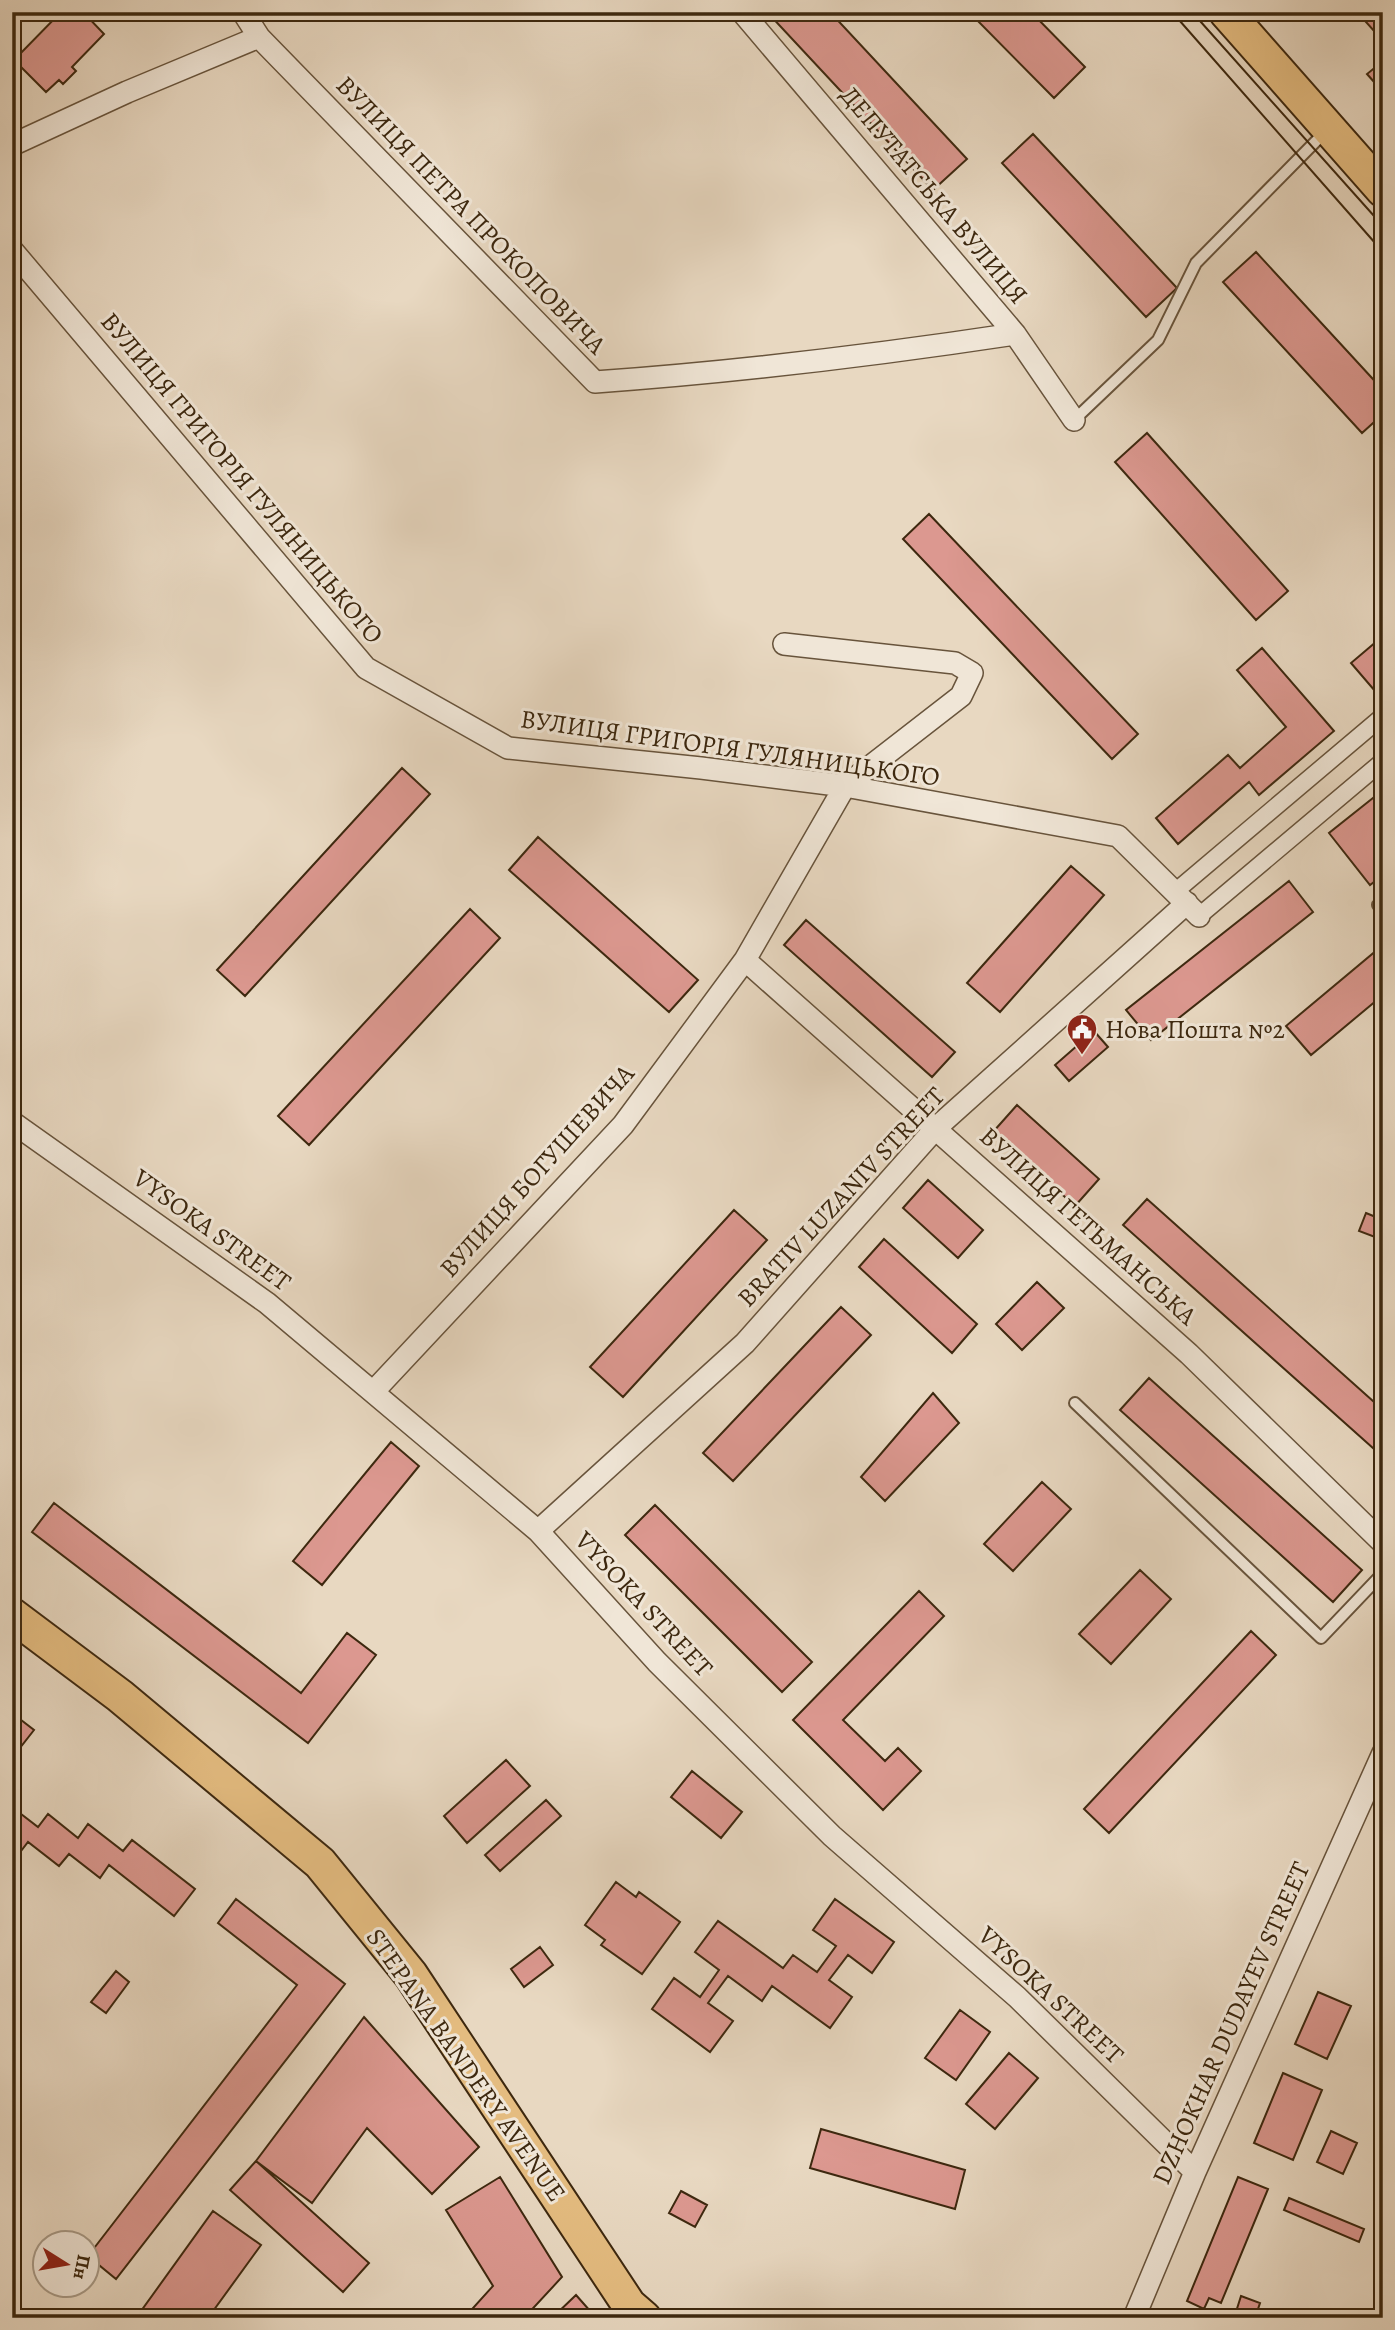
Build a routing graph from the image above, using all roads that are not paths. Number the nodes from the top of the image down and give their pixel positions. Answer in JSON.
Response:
{"nodes":[{"id":1,"x":243,"y":12,"type":"edge"},
{"id":2,"x":742,"y":12,"type":"edge"},
{"id":3,"x":1226,"y":12,"type":"edge"},
{"id":4,"x":259,"y":37,"type":"junction"},
{"id":5,"x":1329,"y":128,"type":"junction"},
{"id":6,"x":12,"y":145,"type":"edge"},
{"id":7,"x":1383,"y":190,"type":"edge"},
{"id":8,"x":12,"y":250,"type":"edge"},
{"id":9,"x":1016,"y":334,"type":"junction"},
{"id":10,"x":1074,"y":420,"type":"joint"},
{"id":11,"x":785,"y":644,"type":"dead end"},
{"id":12,"x":1383,"y":716,"type":"edge"},
{"id":13,"x":1383,"y":761,"type":"edge"},
{"id":14,"x":845,"y":786,"type":"junction"},
{"id":15,"x":1187,"y":903,"type":"junction"},
{"id":16,"x":745,"y":960,"type":"junction"},
{"id":17,"x":12,"y":1122,"type":"edge"},
{"id":18,"x":936,"y":1128,"type":"junction"},
{"id":19,"x":373,"y":1392,"type":"junction"},
{"id":20,"x":1075,"y":1403,"type":"dead end"},
{"id":21,"x":538,"y":1531,"type":"junction"},
{"id":22,"x":1383,"y":1543,"type":"edge"},
{"id":23,"x":1383,"y":1573,"type":"edge"},
{"id":24,"x":12,"y":1615,"type":"edge"},
{"id":25,"x":1383,"y":1753,"type":"edge"},
{"id":26,"x":1195,"y":2172,"type":"junction"},
{"id":27,"x":644,"y":2318,"type":"edge"},
{"id":28,"x":1134,"y":2318,"type":"edge"}],
"edges":[{"from":1,"to":4,"type":"street"},
{"from":2,"to":9,"type":"street","name":"ДЕПУТАТСЬКА ВУЛИЦЯ"},
{"from":3,"to":5,"type":"main road"},
{"from":4,"to":6,"type":"street"},
{"from":4,"to":9,"type":"street","name":"ВУЛИЦЯ ПЕТРА ПРОКОПОВИЧА"},
{"from":5,"to":7,"type":"main road"},
{"from":5,"to":10,"type":"lane"},
{"from":8,"to":14,"type":"street","name":"ВУЛИЦЯ ГРИГОРІЯ ГУЛЯНИЦЬКОГО"},
{"from":9,"to":10,"type":"street","name":"ДЕПУТАТСЬКА ВУЛИЦЯ"},
{"from":11,"to":14,"type":"street","name":"ВУЛИЦЯ БОГУШЕВИЧА"},
{"from":12,"to":15,"type":"street","name":"BRATIV LUZANIV STREET"},
{"from":13,"to":15,"type":"street","name":"BRATIV LUZANIV STREET"},
{"from":14,"to":15,"type":"street","name":"ВУЛИЦЯ ГРИГОРІЯ ГУЛЯНИЦЬКОГО"},
{"from":14,"to":16,"type":"street","name":"ВУЛИЦЯ БОГУШЕВИЧА"},
{"from":15,"to":18,"type":"street","name":"BRATIV LUZANIV STREET"},
{"from":16,"to":18,"type":"street","name":"ВУЛИЦЯ ГЕТЬМАНСЬКА"},
{"from":16,"to":19,"type":"street","name":"ВУЛИЦЯ БОГУШЕВИЧА"},
{"from":17,"to":19,"type":"street","name":"VYSOKA STREET"},
{"from":18,"to":21,"type":"street","name":"BRATIV LUZANIV STREET"},
{"from":18,"to":22,"type":"street","name":"ВУЛИЦЯ ГЕТЬМАНСЬКА"},
{"from":19,"to":21,"type":"street","name":"VYSOKA STREET"},
{"from":20,"to":23,"type":"lane"},
{"from":21,"to":26,"type":"street","name":"VYSOKA STREET"},
{"from":24,"to":27,"type":"main road","name":"STEPANA BANDERY AVENUE"},
{"from":25,"to":26,"type":"street","name":"DZHOKHAR DUDAYEV STREET"},
{"from":26,"to":28,"type":"street","name":"DZHOKHAR DUDAYEV STREET"}]}
